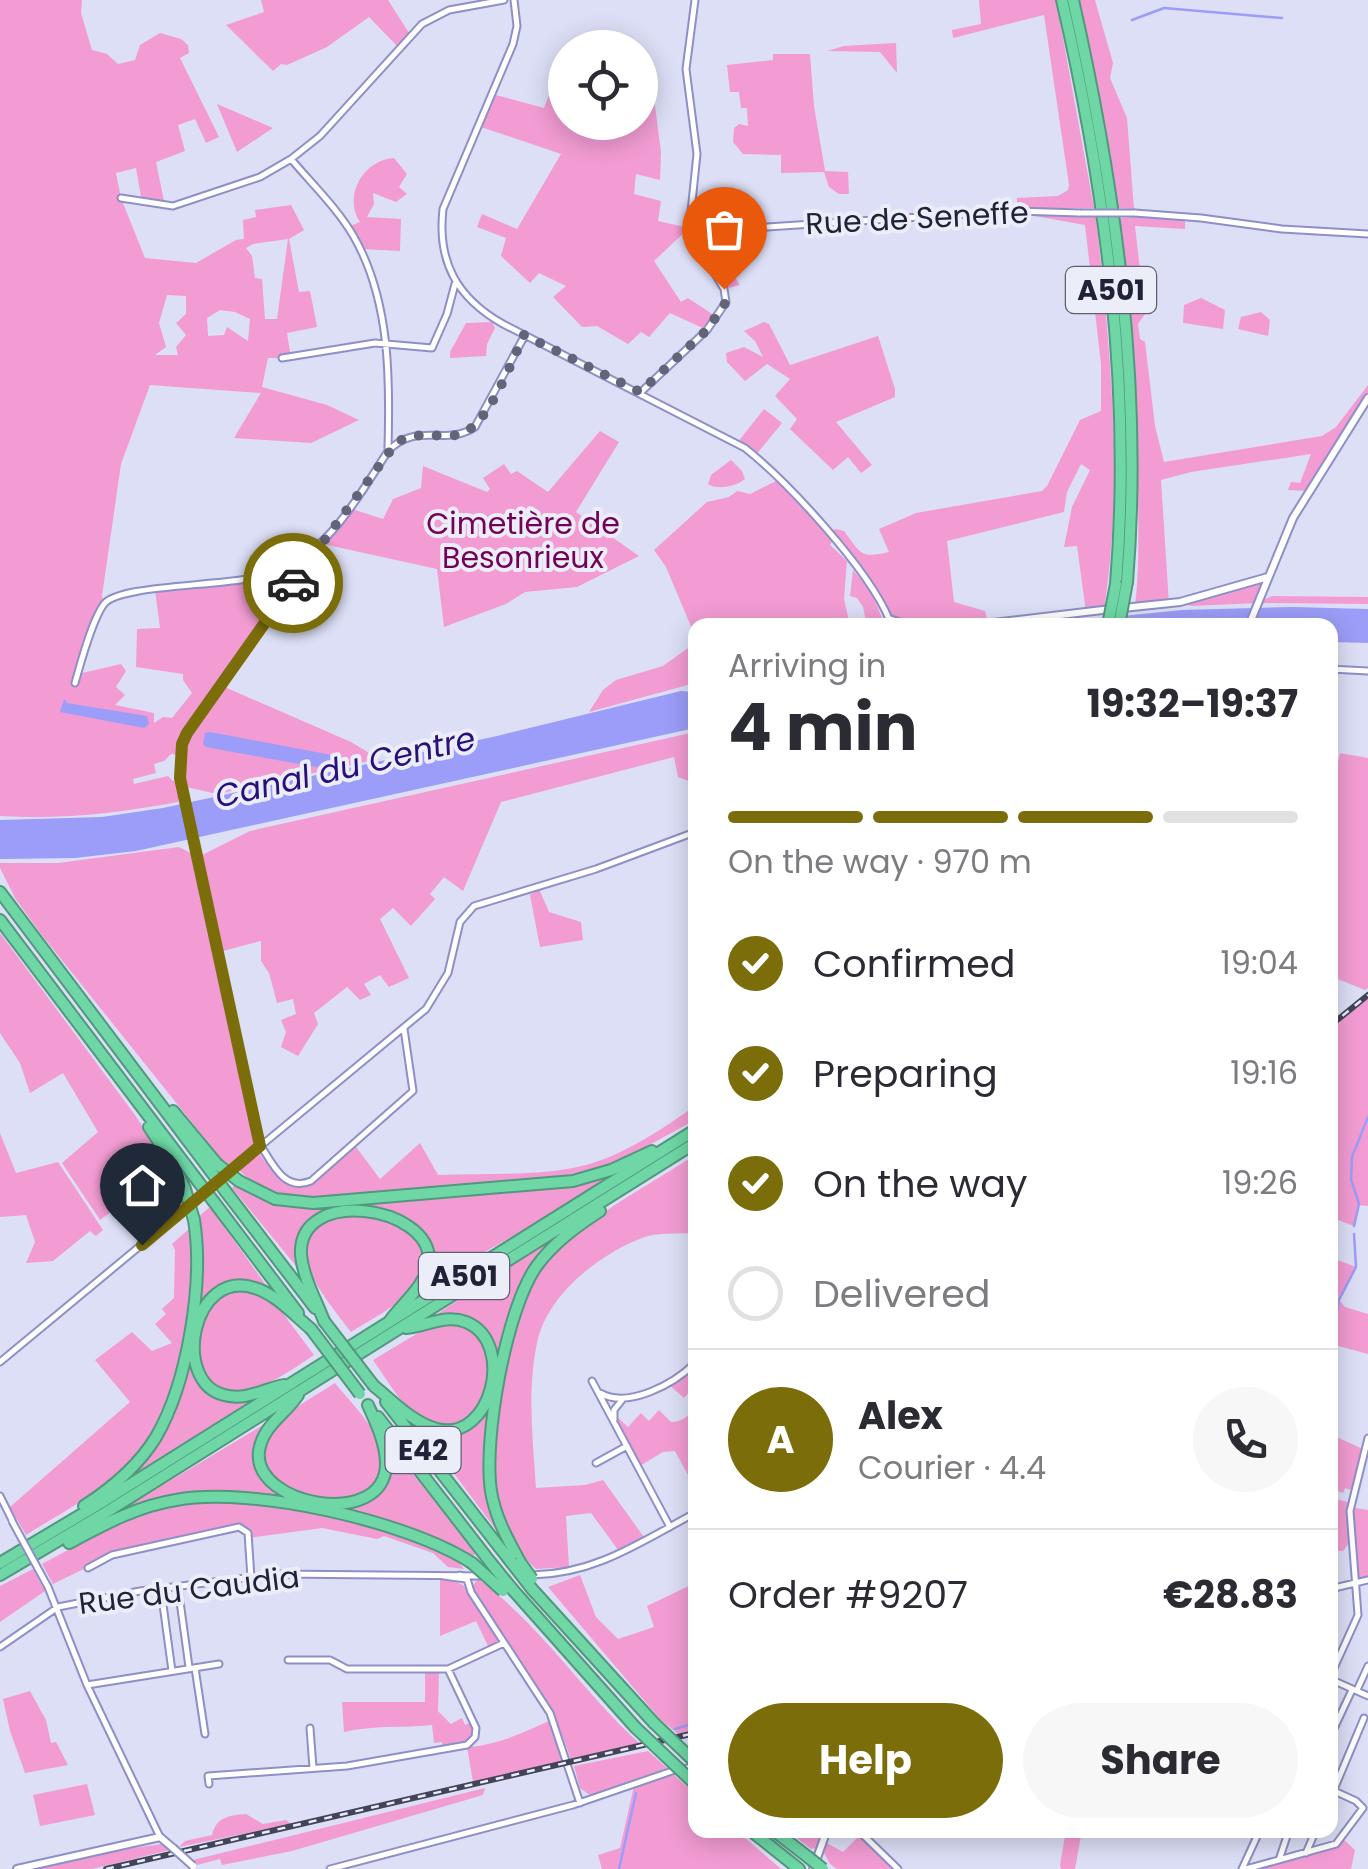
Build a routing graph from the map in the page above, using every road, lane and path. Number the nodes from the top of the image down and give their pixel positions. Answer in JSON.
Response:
{"nodes":[{"id":1,"x":504,"y":0,"type":"edge"},
{"id":2,"x":514,"y":0,"type":"edge"},
{"id":3,"x":695,"y":0,"type":"edge"},
{"id":4,"x":1062,"y":0,"type":"edge"},
{"id":5,"x":1073,"y":0,"type":"edge"},
{"id":6,"x":291,"y":159,"type":"junction"},
{"id":7,"x":121,"y":198,"type":"dead end"},
{"id":8,"x":1368,"y":234,"type":"edge"},
{"id":9,"x":698,"y":250,"type":"junction"},
{"id":10,"x":455,"y":284,"type":"junction"},
{"id":11,"x":524,"y":335,"type":"junction"},
{"id":12,"x":386,"y":343,"type":"junction"},
{"id":13,"x":282,"y":358,"type":"dead end"},
{"id":14,"x":640,"y":392,"type":"junction"},
{"id":15,"x":1368,"y":398,"type":"edge"},
{"id":16,"x":388,"y":451,"type":"junction"},
{"id":17,"x":316,"y":550,"type":"junction"},
{"id":18,"x":1268,"y":577,"type":"junction"},
{"id":19,"x":1121,"y":583,"type":"junction"},
{"id":20,"x":888,"y":618,"type":"edge"},
{"id":21,"x":1037,"y":618,"type":"edge"},
{"id":22,"x":1110,"y":618,"type":"edge"},
{"id":23,"x":1119,"y":618,"type":"edge"},
{"id":24,"x":1252,"y":618,"type":"edge"},
{"id":25,"x":1338,"y":669,"type":"edge"},
{"id":26,"x":1368,"y":671,"type":"edge"},
{"id":27,"x":75,"y":683,"type":"dead end"},
{"id":28,"x":688,"y":835,"type":"edge"},
{"id":29,"x":3,"y":896,"type":"edge"},
{"id":30,"x":0,"y":920,"type":"edge"},
{"id":31,"x":404,"y":1028,"type":"junction"},
{"id":32,"x":104,"y":1032,"type":"junction"},
{"id":33,"x":111,"y":1067,"type":"junction"},
{"id":34,"x":688,"y":1135,"type":"edge"},
{"id":35,"x":676,"y":1143,"type":"junction"},
{"id":36,"x":260,"y":1146,"type":"junction"},
{"id":37,"x":688,"y":1147,"type":"edge"},
{"id":38,"x":214,"y":1167,"type":"junction"},
{"id":39,"x":624,"y":1188,"type":"junction"},
{"id":40,"x":324,"y":1321,"type":"junction"},
{"id":41,"x":386,"y":1325,"type":"junction"},
{"id":42,"x":400,"y":1328,"type":"junction"},
{"id":43,"x":311,"y":1330,"type":"junction"},
{"id":44,"x":0,"y":1362,"type":"edge"},
{"id":45,"x":688,"y":1369,"type":"edge"},
{"id":46,"x":592,"y":1382,"type":"dead end"},
{"id":47,"x":290,"y":1384,"type":"junction"},
{"id":48,"x":374,"y":1386,"type":"junction"},
{"id":49,"x":302,"y":1389,"type":"junction"},
{"id":50,"x":598,"y":1392,"type":"junction"},
{"id":51,"x":622,"y":1400,"type":"junction"},
{"id":52,"x":368,"y":1405,"type":"junction"},
{"id":53,"x":614,"y":1422,"type":"junction"},
{"id":54,"x":1368,"y":1438,"type":"edge"},
{"id":55,"x":627,"y":1446,"type":"junction"},
{"id":56,"x":596,"y":1463,"type":"dead end"},
{"id":57,"x":0,"y":1496,"type":"edge"},
{"id":58,"x":688,"y":1517,"type":"edge"},
{"id":59,"x":670,"y":1527,"type":"junction"},
{"id":60,"x":50,"y":1540,"type":"junction"},
{"id":61,"x":515,"y":1562,"type":"junction"},
{"id":62,"x":0,"y":1563,"type":"edge"},
{"id":63,"x":88,"y":1568,"type":"dead end"},
{"id":64,"x":0,"y":1575,"type":"edge"},
{"id":65,"x":250,"y":1578,"type":"junction"},
{"id":66,"x":467,"y":1579,"type":"junction"},
{"id":67,"x":1368,"y":1580,"type":"edge"},
{"id":68,"x":1355,"y":1584,"type":"junction"},
{"id":69,"x":178,"y":1587,"type":"junction"},
{"id":70,"x":1338,"y":1588,"type":"edge"},
{"id":71,"x":161,"y":1589,"type":"junction"},
{"id":72,"x":508,"y":1590,"type":"junction"},
{"id":73,"x":58,"y":1607,"type":"junction"},
{"id":74,"x":1358,"y":1615,"type":"junction"},
{"id":75,"x":1368,"y":1619,"type":"edge"},
{"id":76,"x":504,"y":1643,"type":"junction"},
{"id":77,"x":0,"y":1647,"type":"edge"},
{"id":78,"x":288,"y":1660,"type":"dead end"},
{"id":79,"x":1338,"y":1660,"type":"edge"},
{"id":80,"x":219,"y":1664,"type":"dead end"},
{"id":81,"x":1368,"y":1666,"type":"edge"},
{"id":82,"x":192,"y":1667,"type":"junction"},
{"id":83,"x":448,"y":1668,"type":"junction"},
{"id":84,"x":172,"y":1671,"type":"junction"},
{"id":85,"x":1338,"y":1682,"type":"edge"},
{"id":86,"x":88,"y":1684,"type":"junction"},
{"id":87,"x":1354,"y":1690,"type":"junction"},
{"id":88,"x":1368,"y":1696,"type":"edge"},
{"id":89,"x":1364,"y":1718,"type":"dead end"},
{"id":90,"x":1338,"y":1721,"type":"edge"},
{"id":91,"x":310,"y":1728,"type":"dead end"},
{"id":92,"x":205,"y":1734,"type":"dead end"},
{"id":93,"x":688,"y":1757,"type":"edge"},
{"id":94,"x":688,"y":1766,"type":"edge"},
{"id":95,"x":313,"y":1768,"type":"junction"},
{"id":96,"x":1338,"y":1776,"type":"edge"},
{"id":97,"x":688,"y":1777,"type":"edge"},
{"id":98,"x":209,"y":1784,"type":"dead end"},
{"id":99,"x":1338,"y":1793,"type":"edge"},
{"id":100,"x":580,"y":1803,"type":"junction"},
{"id":101,"x":1365,"y":1808,"type":"edge"},
{"id":102,"x":162,"y":1838,"type":"junction"},
{"id":103,"x":760,"y":1838,"type":"edge"},
{"id":104,"x":783,"y":1838,"type":"edge"},
{"id":105,"x":824,"y":1838,"type":"edge"},
{"id":106,"x":866,"y":1838,"type":"edge"},
{"id":107,"x":1257,"y":1838,"type":"edge"},
{"id":108,"x":1287,"y":1838,"type":"edge"},
{"id":109,"x":1313,"y":1838,"type":"edge"},
{"id":110,"x":1306,"y":1853,"type":"junction"},
{"id":111,"x":1280,"y":1860,"type":"junction"},
{"id":112,"x":194,"y":1868,"type":"edge"},
{"id":113,"x":17,"y":1869,"type":"edge"},
{"id":114,"x":330,"y":1869,"type":"edge"},
{"id":115,"x":799,"y":1869,"type":"edge"},
{"id":116,"x":813,"y":1869,"type":"edge"},
{"id":117,"x":823,"y":1869,"type":"edge"},
{"id":118,"x":898,"y":1869,"type":"edge"},
{"id":119,"x":1244,"y":1869,"type":"edge"}],
"edges":[{"from":1,"to":6,"type":"street"},
{"from":2,"to":10,"type":"street"},
{"from":3,"to":9,"type":"street"},
{"from":4,"to":19,"type":"highway","number":"A501"},
{"from":5,"to":19,"type":"highway","number":"A501"},
{"from":6,"to":7,"type":"street"},
{"from":6,"to":12,"type":"street"},
{"from":8,"to":9,"type":"street","name":"Rue de Seneffe","bridge":true},
{"from":9,"to":14,"type":"street"},
{"from":10,"to":11,"type":"street"},
{"from":10,"to":12,"type":"street"},
{"from":11,"to":14,"type":"street"},
{"from":11,"to":16,"type":"street"},
{"from":12,"to":13,"type":"street"},
{"from":12,"to":16,"type":"street"},
{"from":14,"to":20,"type":"street"},
{"from":15,"to":18,"type":"street"},
{"from":16,"to":17,"type":"street"},
{"from":17,"to":27,"type":"street"},
{"from":17,"to":36,"type":"street"},
{"from":18,"to":21,"type":"street"},
{"from":18,"to":24,"type":"street"},
{"from":19,"to":22,"type":"highway","number":"A501","bridge":true},
{"from":19,"to":23,"type":"highway","number":"A501","bridge":true},
{"from":25,"to":26,"type":"street"},
{"from":28,"to":31,"type":"street"},
{"from":29,"to":32,"type":"highway","number":"E42"},
{"from":30,"to":33,"type":"highway","number":"E42"},
{"from":31,"to":36,"type":"street"},
{"from":31,"to":36,"type":"street"},
{"from":32,"to":33,"type":"highway"},
{"from":32,"to":38,"type":"highway","number":"E42"},
{"from":33,"to":43,"type":"highway","number":"E42","bridge":true},
{"from":33,"to":60,"type":"highway","bridge":true},
{"from":34,"to":35,"type":"highway","number":"A501"},
{"from":35,"to":38,"type":"highway","bridge":true},
{"from":35,"to":41,"type":"highway","number":"A501"},
{"from":36,"to":44,"type":"street"},
{"from":37,"to":39,"type":"highway","number":"A501"},
{"from":38,"to":40,"type":"highway","number":"E42","bridge":true},
{"from":39,"to":42,"type":"highway","number":"A501"},
{"from":39,"to":61,"type":"highway"},
{"from":40,"to":41,"type":"highway"},
{"from":40,"to":48,"type":"highway","number":"E42","bridge":true},
{"from":41,"to":47,"type":"highway","number":"A501"},
{"from":42,"to":48,"type":"highway"},
{"from":42,"to":49,"type":"highway","number":"A501"},
{"from":43,"to":47,"type":"highway"},
{"from":43,"to":52,"type":"highway","number":"E42","bridge":true},
{"from":45,"to":51,"type":"street"},
{"from":46,"to":50,"type":"street"},
{"from":47,"to":60,"type":"highway","number":"A501"},
{"from":48,"to":61,"type":"highway","number":"E42"},
{"from":49,"to":52,"type":"highway"},
{"from":49,"to":60,"type":"highway","number":"A501"},
{"from":50,"to":51,"type":"street"},
{"from":50,"to":53,"type":"street"},
{"from":51,"to":53,"type":"street"},
{"from":52,"to":72,"type":"highway","number":"E42","bridge":true},
{"from":53,"to":55,"type":"street"},
{"from":54,"to":68,"type":"street"},
{"from":55,"to":56,"type":"street"},
{"from":55,"to":59,"type":"street"},
{"from":57,"to":73,"type":"street","bridge":true},
{"from":58,"to":59,"type":"street","name":"Rue du Caudia"},
{"from":59,"to":66,"type":"street","name":"Rue du Caudia"},
{"from":60,"to":62,"type":"highway","number":"A501"},
{"from":60,"to":64,"type":"highway","number":"A501"},
{"from":60,"to":66,"type":"highway"},
{"from":61,"to":93,"type":"highway","number":"E42","bridge":true},
{"from":63,"to":65,"type":"street"},
{"from":65,"to":66,"type":"street","name":"Rue du Caudia"},
{"from":65,"to":69,"type":"street","name":"Rue du Caudia"},
{"from":66,"to":72,"type":"highway","bridge":true},
{"from":66,"to":76,"type":"street"},
{"from":67,"to":68,"type":"street"},
{"from":68,"to":70,"type":"street"},
{"from":68,"to":74,"type":"street"},
{"from":69,"to":71,"type":"street","name":"Rue du Caudia"},
{"from":69,"to":82,"type":"street"},
{"from":71,"to":73,"type":"street","name":"Rue du Caudia"},
{"from":71,"to":84,"type":"street"},
{"from":72,"to":97,"type":"highway","bridge":true},
{"from":73,"to":77,"type":"street"},
{"from":73,"to":86,"type":"street"},
{"from":74,"to":75,"type":"street"},
{"from":74,"to":79,"type":"street"},
{"from":76,"to":83,"type":"street"},
{"from":76,"to":100,"type":"street"},
{"from":78,"to":83,"type":"street"},
{"from":80,"to":82,"type":"street"},
{"from":81,"to":87,"type":"street"},
{"from":82,"to":84,"type":"street"},
{"from":82,"to":92,"type":"street"},
{"from":83,"to":95,"type":"street"},
{"from":84,"to":86,"type":"street"},
{"from":85,"to":87,"type":"street"},
{"from":86,"to":102,"type":"street"},
{"from":87,"to":88,"type":"street"},
{"from":87,"to":90,"type":"street"},
{"from":89,"to":96,"type":"street"},
{"from":91,"to":95,"type":"street"},
{"from":94,"to":100,"type":"street"},
{"from":95,"to":98,"type":"street"},
{"from":99,"to":101,"type":"street"},
{"from":100,"to":114,"type":"street"},
{"from":101,"to":110,"type":"street"},
{"from":102,"to":112,"type":"street","bridge":true},
{"from":102,"to":113,"type":"street"},
{"from":103,"to":115,"type":"highway"},
{"from":104,"to":117,"type":"highway","bridge":true},
{"from":105,"to":116,"type":"street"},
{"from":106,"to":118,"type":"street"},
{"from":107,"to":119,"type":"street"},
{"from":108,"to":111,"type":"street"},
{"from":109,"to":110,"type":"street"},
{"from":110,"to":111,"type":"street"},
{"from":111,"to":119,"type":"street"}]}
